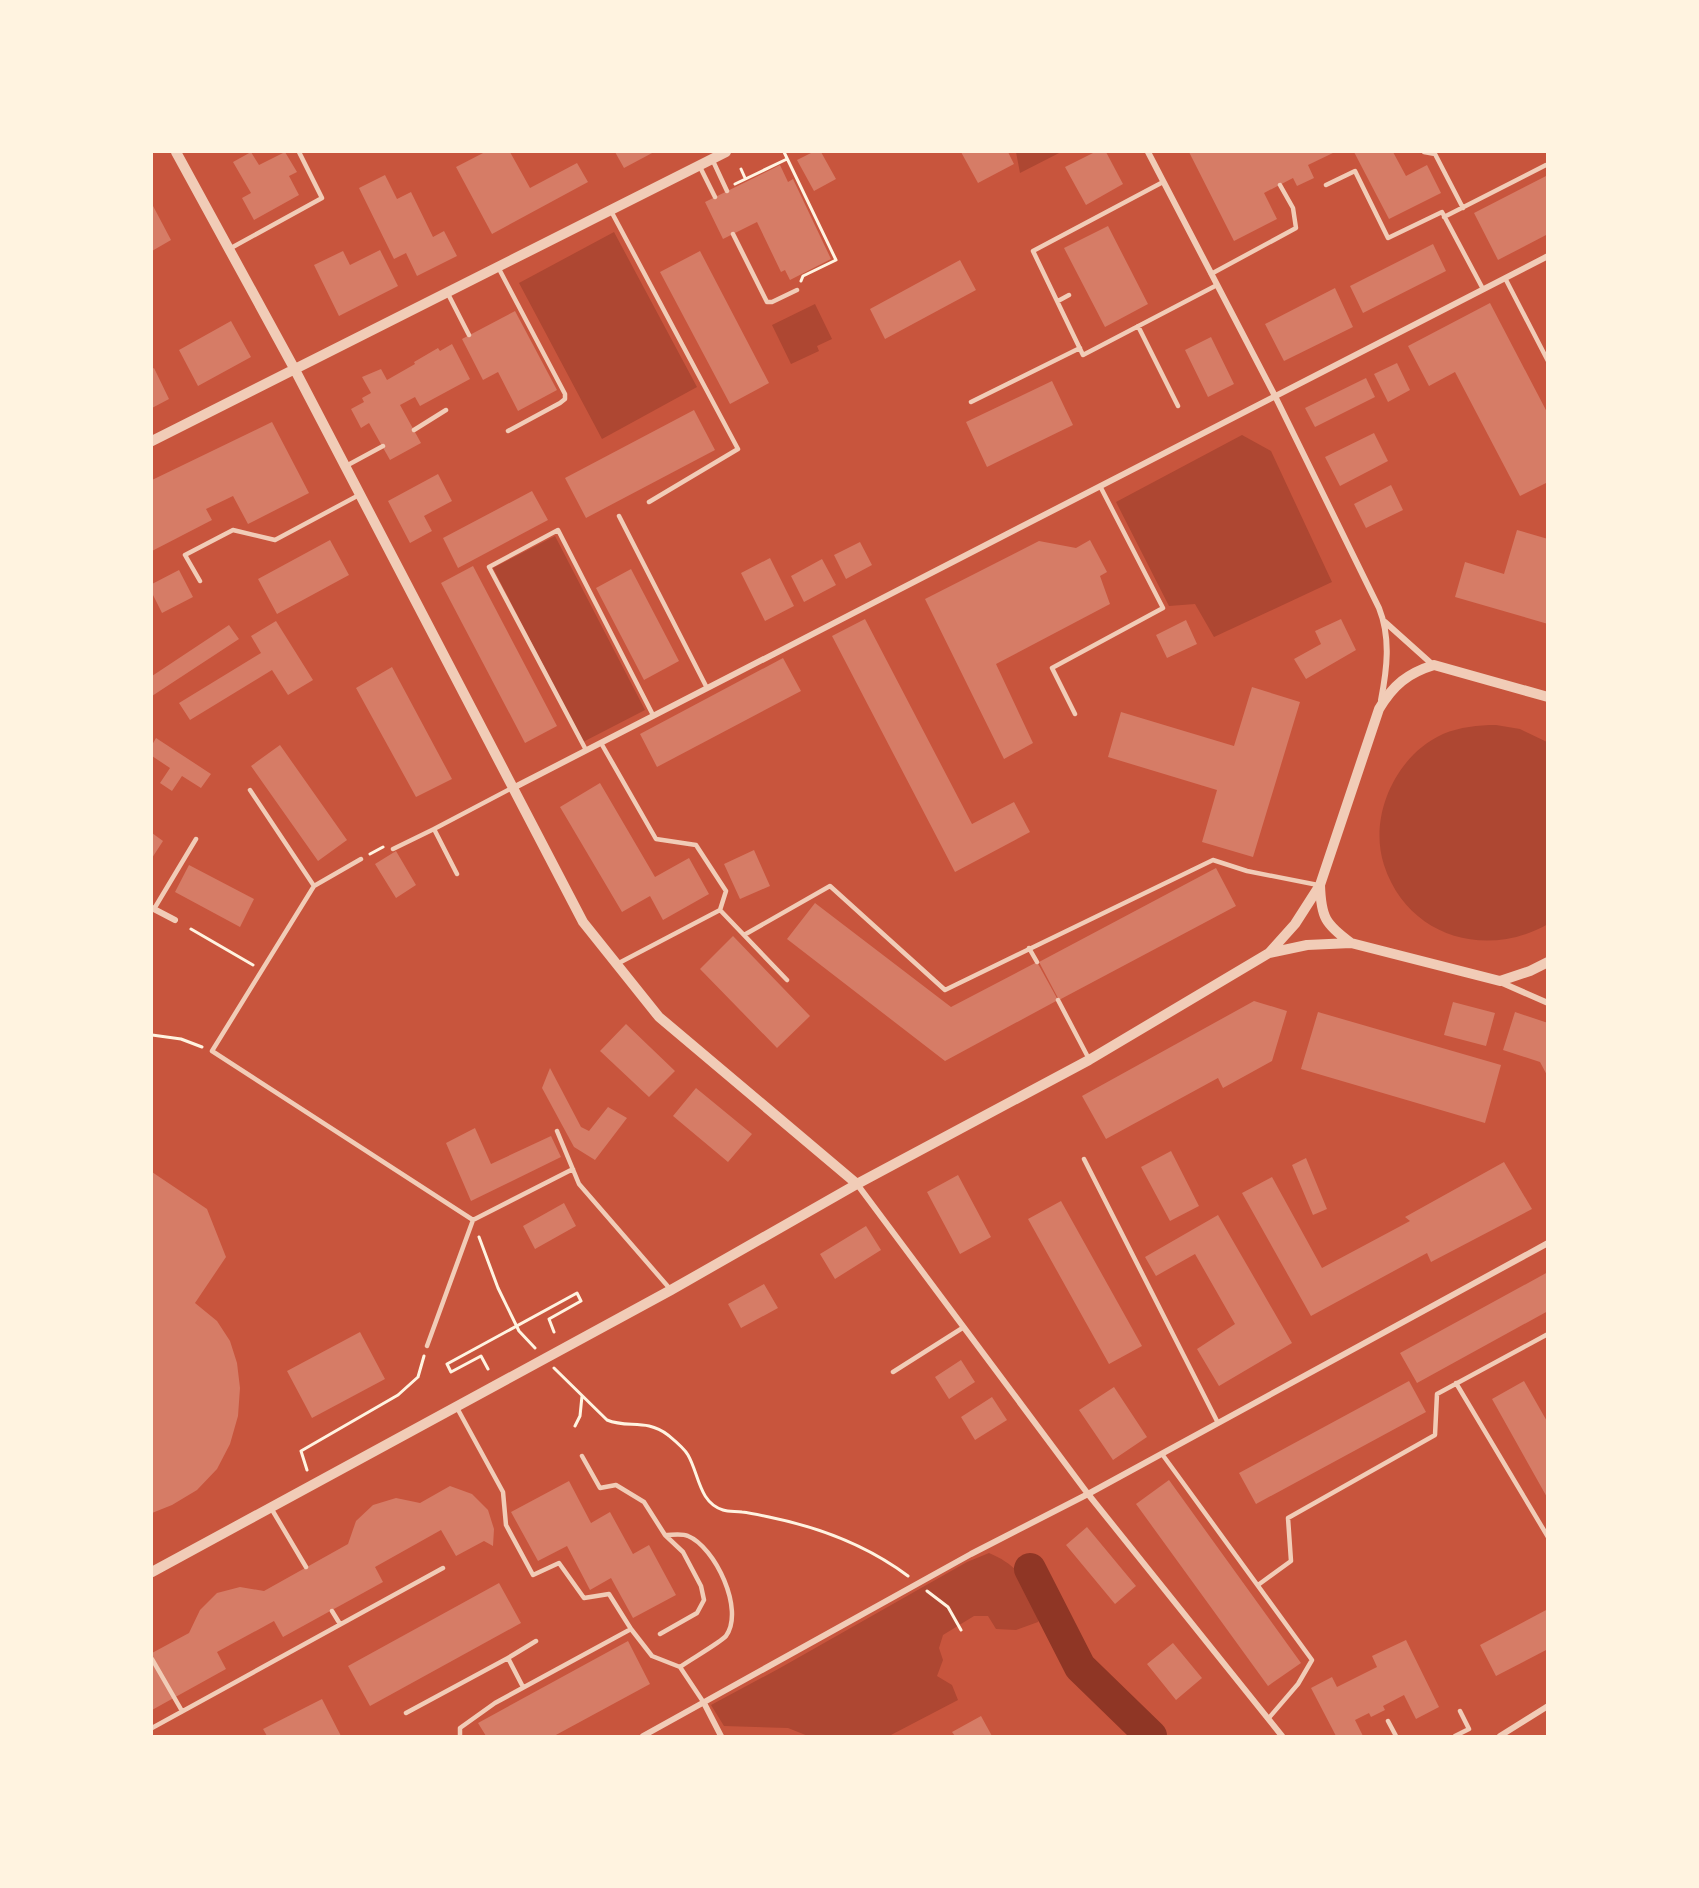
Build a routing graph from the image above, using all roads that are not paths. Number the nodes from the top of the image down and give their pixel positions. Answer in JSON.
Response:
{"nodes":[{"id":1,"x":176,"y":152,"type":"edge"},
{"id":2,"x":298,"y":152,"type":"edge"},
{"id":3,"x":726,"y":152,"type":"edge"},
{"id":4,"x":1148,"y":152,"type":"edge"},
{"id":5,"x":1424,"y":152,"type":"edge"},
{"id":6,"x":712,"y":159,"type":"junction"},
{"id":7,"x":700,"y":165,"type":"junction"},
{"id":8,"x":1546,"y":165,"type":"edge"},
{"id":9,"x":1163,"y":182,"type":"junction"},
{"id":10,"x":1280,"y":185,"type":"dead end"},
{"id":11,"x":1326,"y":185,"type":"dead end"},
{"id":12,"x":726,"y":190,"type":"road end"},
{"id":13,"x":715,"y":197,"type":"dead end"},
{"id":14,"x":1463,"y":208,"type":"junction"},
{"id":15,"x":612,"y":211,"type":"junction"},
{"id":16,"x":1444,"y":217,"type":"junction"},
{"id":17,"x":733,"y":234,"type":"dead end"},
{"id":18,"x":229,"y":249,"type":"junction"},
{"id":19,"x":1548,"y":256,"type":"edge"},
{"id":20,"x":498,"y":267,"type":"junction"},
{"id":21,"x":1211,"y":274,"type":"junction"},
{"id":22,"x":1504,"y":278,"type":"junction"},
{"id":23,"x":1217,"y":285,"type":"junction"},
{"id":24,"x":1484,"y":289,"type":"junction"},
{"id":25,"x":796,"y":290,"type":"road end"},
{"id":26,"x":447,"y":292,"type":"junction"},
{"id":27,"x":1069,"y":295,"type":"dead end"},
{"id":28,"x":1058,"y":301,"type":"junction"},
{"id":29,"x":1138,"y":326,"type":"junction"},
{"id":30,"x":469,"y":335,"type":"dead end"},
{"id":31,"x":1080,"y":348,"type":"junction"},
{"id":32,"x":1548,"y":361,"type":"edge"},
{"id":33,"x":294,"y":368,"type":"junction"},
{"id":34,"x":1275,"y":396,"type":"junction"},
{"id":35,"x":971,"y":402,"type":"dead end"},
{"id":36,"x":1178,"y":406,"type":"dead end"},
{"id":37,"x":446,"y":410,"type":"dead end"},
{"id":38,"x":414,"y":429,"type":"dead end"},
{"id":39,"x":508,"y":431,"type":"dead end"},
{"id":40,"x":152,"y":441,"type":"edge"},
{"id":41,"x":383,"y":446,"type":"dead end"},
{"id":42,"x":345,"y":466,"type":"junction"},
{"id":43,"x":1100,"y":486,"type":"junction"},
{"id":44,"x":360,"y":495,"type":"junction"},
{"id":45,"x":649,"y":502,"type":"dead end"},
{"id":46,"x":620,"y":516,"type":"dead end"},
{"id":47,"x":200,"y":581,"type":"dead end"},
{"id":48,"x":1384,"y":621,"type":"junction"},
{"id":49,"x":1434,"y":665,"type":"junction"},
{"id":50,"x":707,"y":688,"type":"junction"},
{"id":51,"x":1548,"y":697,"type":"edge"},
{"id":52,"x":1379,"y":709,"type":"junction"},
{"id":53,"x":1075,"y":714,"type":"dead end"},
{"id":54,"x":653,"y":715,"type":"junction"},
{"id":55,"x":601,"y":742,"type":"junction"},
{"id":56,"x":586,"y":750,"type":"junction"},
{"id":57,"x":512,"y":788,"type":"junction"},
{"id":58,"x":250,"y":790,"type":"dead end"},
{"id":59,"x":434,"y":829,"type":"junction"},
{"id":60,"x":196,"y":839,"type":"dead end"},
{"id":61,"x":393,"y":849,"type":"dead end"},
{"id":62,"x":361,"y":859,"type":"road end"},
{"id":63,"x":457,"y":874,"type":"dead end"},
{"id":64,"x":1320,"y":885,"type":"junction"},
{"id":65,"x":314,"y":886,"type":"junction"},
{"id":66,"x":153,"y":909,"type":"edge"},
{"id":67,"x":720,"y":910,"type":"junction"},
{"id":68,"x":175,"y":920,"type":"dead end"},
{"id":69,"x":744,"y":935,"type":"junction"},
{"id":70,"x":1350,"y":943,"type":"junction"},
{"id":71,"x":1029,"y":948,"type":"junction"},
{"id":72,"x":1269,"y":953,"type":"junction"},
{"id":73,"x":1037,"y":962,"type":"dead end"},
{"id":74,"x":1548,"y":962,"type":"edge"},
{"id":75,"x":617,"y":964,"type":"junction"},
{"id":76,"x":787,"y":980,"type":"dead end"},
{"id":77,"x":1500,"y":981,"type":"junction"},
{"id":78,"x":1058,"y":1000,"type":"dead end"},
{"id":79,"x":1548,"y":1004,"type":"edge"},
{"id":80,"x":1089,"y":1060,"type":"junction"},
{"id":81,"x":557,"y":1131,"type":"dead end"},
{"id":82,"x":1084,"y":1159,"type":"dead end"},
{"id":83,"x":573,"y":1169,"type":"junction"},
{"id":84,"x":857,"y":1184,"type":"junction"},
{"id":85,"x":473,"y":1220,"type":"junction"},
{"id":86,"x":1548,"y":1243,"type":"edge"},
{"id":87,"x":671,"y":1290,"type":"junction"},
{"id":88,"x":964,"y":1327,"type":"junction"},
{"id":89,"x":1548,"y":1334,"type":"edge"},
{"id":90,"x":427,"y":1346,"type":"road end"},
{"id":91,"x":893,"y":1372,"type":"dead end"},
{"id":92,"x":1456,"y":1383,"type":"junction"},
{"id":93,"x":456,"y":1406,"type":"junction"},
{"id":94,"x":1218,"y":1423,"type":"junction"},
{"id":95,"x":1162,"y":1454,"type":"junction"},
{"id":96,"x":582,"y":1456,"type":"dead end"},
{"id":97,"x":1088,"y":1494,"type":"junction"},
{"id":98,"x":270,"y":1507,"type":"junction"},
{"id":99,"x":665,"y":1535,"type":"junction"},
{"id":100,"x":1548,"y":1538,"type":"edge"},
{"id":101,"x":306,"y":1567,"type":"dead end"},
{"id":102,"x":443,"y":1568,"type":"dead end"},
{"id":103,"x":152,"y":1572,"type":"edge"},
{"id":104,"x":1258,"y":1585,"type":"junction"},
{"id":105,"x":332,"y":1611,"type":"dead end"},
{"id":106,"x":340,"y":1624,"type":"junction"},
{"id":107,"x":631,"y":1629,"type":"junction"},
{"id":108,"x":660,"y":1634,"type":"dead end"},
{"id":109,"x":536,"y":1641,"type":"dead end"},
{"id":110,"x":508,"y":1658,"type":"junction"},
{"id":111,"x":152,"y":1659,"type":"edge"},
{"id":112,"x":680,"y":1667,"type":"junction"},
{"id":113,"x":523,"y":1687,"type":"junction"},
{"id":114,"x":704,"y":1703,"type":"junction"},
{"id":115,"x":1548,"y":1706,"type":"edge"},
{"id":116,"x":182,"y":1711,"type":"junction"},
{"id":117,"x":1460,"y":1711,"type":"dead end"},
{"id":118,"x":406,"y":1713,"type":"dead end"},
{"id":119,"x":1268,"y":1719,"type":"junction"},
{"id":120,"x":1388,"y":1721,"type":"dead end"},
{"id":121,"x":152,"y":1728,"type":"edge"},
{"id":122,"x":460,"y":1737,"type":"edge"},
{"id":123,"x":643,"y":1737,"type":"edge"},
{"id":124,"x":721,"y":1737,"type":"edge"},
{"id":125,"x":1282,"y":1737,"type":"edge"},
{"id":126,"x":1396,"y":1737,"type":"edge"},
{"id":127,"x":1455,"y":1737,"type":"edge"},
{"id":128,"x":1500,"y":1737,"type":"edge"}],
"edges":[{"from":1,"to":18,"type":"street"},
{"from":2,"to":18,"type":"lane"},
{"from":3,"to":6,"type":"street"},
{"from":4,"to":9,"type":"street"},
{"from":5,"to":14,"type":"lane"},
{"from":6,"to":7,"type":"street"},
{"from":6,"to":12,"type":"lane"},
{"from":7,"to":13,"type":"lane"},
{"from":7,"to":15,"type":"street"},
{"from":8,"to":14,"type":"lane"},
{"from":9,"to":21,"type":"street"},
{"from":9,"to":28,"type":"lane"},
{"from":10,"to":21,"type":"lane"},
{"from":11,"to":16,"type":"lane"},
{"from":14,"to":16,"type":"lane"},
{"from":15,"to":20,"type":"street"},
{"from":15,"to":45,"type":"lane"},
{"from":16,"to":24,"type":"lane"},
{"from":17,"to":25,"type":"lane"},
{"from":18,"to":33,"type":"street"},
{"from":19,"to":22,"type":"street"},
{"from":20,"to":26,"type":"street"},
{"from":20,"to":39,"type":"lane"},
{"from":21,"to":23,"type":"street"},
{"from":22,"to":24,"type":"street"},
{"from":22,"to":32,"type":"lane"},
{"from":23,"to":29,"type":"lane"},
{"from":23,"to":34,"type":"street"},
{"from":24,"to":34,"type":"street"},
{"from":26,"to":30,"type":"lane"},
{"from":26,"to":33,"type":"street"},
{"from":27,"to":28,"type":"lane"},
{"from":28,"to":31,"type":"lane"},
{"from":29,"to":31,"type":"lane"},
{"from":29,"to":36,"type":"lane"},
{"from":31,"to":35,"type":"lane"},
{"from":33,"to":40,"type":"street"},
{"from":33,"to":42,"type":"street"},
{"from":34,"to":43,"type":"street"},
{"from":34,"to":48,"type":"street"},
{"from":37,"to":38,"type":"lane"},
{"from":41,"to":42,"type":"lane"},
{"from":42,"to":44,"type":"street"},
{"from":43,"to":50,"type":"street"},
{"from":43,"to":53,"type":"lane"},
{"from":44,"to":47,"type":"lane"},
{"from":44,"to":57,"type":"street"},
{"from":46,"to":50,"type":"lane"},
{"from":48,"to":49,"type":"street"},
{"from":48,"to":52,"type":"street"},
{"from":49,"to":51,"type":"street"},
{"from":49,"to":52,"type":"street"},
{"from":50,"to":54,"type":"street"},
{"from":52,"to":64,"type":"street"},
{"from":54,"to":55,"type":"street"},
{"from":54,"to":56,"type":"lane"},
{"from":55,"to":56,"type":"street"},
{"from":55,"to":67,"type":"lane"},
{"from":56,"to":57,"type":"street"},
{"from":57,"to":59,"type":"lane"},
{"from":57,"to":75,"type":"street"},
{"from":58,"to":65,"type":"lane"},
{"from":59,"to":61,"type":"lane"},
{"from":59,"to":63,"type":"lane"},
{"from":60,"to":66,"type":"lane"},
{"from":62,"to":65,"type":"lane"},
{"from":64,"to":70,"type":"street"},
{"from":64,"to":71,"type":"lane"},
{"from":64,"to":72,"type":"street"},
{"from":65,"to":85,"type":"lane"},
{"from":66,"to":68,"type":"street"},
{"from":67,"to":69,"type":"lane"},
{"from":67,"to":75,"type":"lane"},
{"from":69,"to":71,"type":"lane"},
{"from":69,"to":76,"type":"lane"},
{"from":70,"to":72,"type":"street"},
{"from":70,"to":77,"type":"street"},
{"from":71,"to":73,"type":"lane"},
{"from":72,"to":80,"type":"street"},
{"from":74,"to":77,"type":"street"},
{"from":75,"to":84,"type":"street"},
{"from":77,"to":79,"type":"street"},
{"from":78,"to":80,"type":"lane"},
{"from":80,"to":84,"type":"street"},
{"from":81,"to":83,"type":"lane"},
{"from":82,"to":94,"type":"lane"},
{"from":83,"to":85,"type":"lane"},
{"from":83,"to":87,"type":"lane"},
{"from":84,"to":87,"type":"street"},
{"from":84,"to":88,"type":"street"},
{"from":85,"to":90,"type":"lane"},
{"from":86,"to":94,"type":"street"},
{"from":87,"to":93,"type":"street"},
{"from":88,"to":91,"type":"lane"},
{"from":88,"to":97,"type":"street"},
{"from":89,"to":92,"type":"lane"},
{"from":92,"to":100,"type":"lane"},
{"from":92,"to":104,"type":"lane"},
{"from":93,"to":98,"type":"street"},
{"from":93,"to":107,"type":"lane"},
{"from":94,"to":95,"type":"street"},
{"from":95,"to":97,"type":"street"},
{"from":95,"to":104,"type":"lane"},
{"from":96,"to":99,"type":"lane"},
{"from":97,"to":114,"type":"street"},
{"from":97,"to":119,"type":"street"},
{"from":98,"to":101,"type":"lane"},
{"from":98,"to":103,"type":"street"},
{"from":99,"to":108,"type":"lane"},
{"from":99,"to":112,"type":"lane"},
{"from":102,"to":106,"type":"lane"},
{"from":104,"to":119,"type":"lane"},
{"from":105,"to":106,"type":"lane"},
{"from":106,"to":116,"type":"lane"},
{"from":107,"to":112,"type":"lane"},
{"from":107,"to":113,"type":"lane"},
{"from":109,"to":110,"type":"lane"},
{"from":110,"to":113,"type":"lane"},
{"from":110,"to":118,"type":"lane"},
{"from":111,"to":116,"type":"lane"},
{"from":112,"to":114,"type":"lane"},
{"from":113,"to":122,"type":"lane"},
{"from":114,"to":123,"type":"street"},
{"from":114,"to":124,"type":"street"},
{"from":115,"to":128,"type":"street"},
{"from":116,"to":121,"type":"lane"},
{"from":117,"to":127,"type":"lane"},
{"from":119,"to":125,"type":"street"},
{"from":120,"to":126,"type":"lane"}]}
